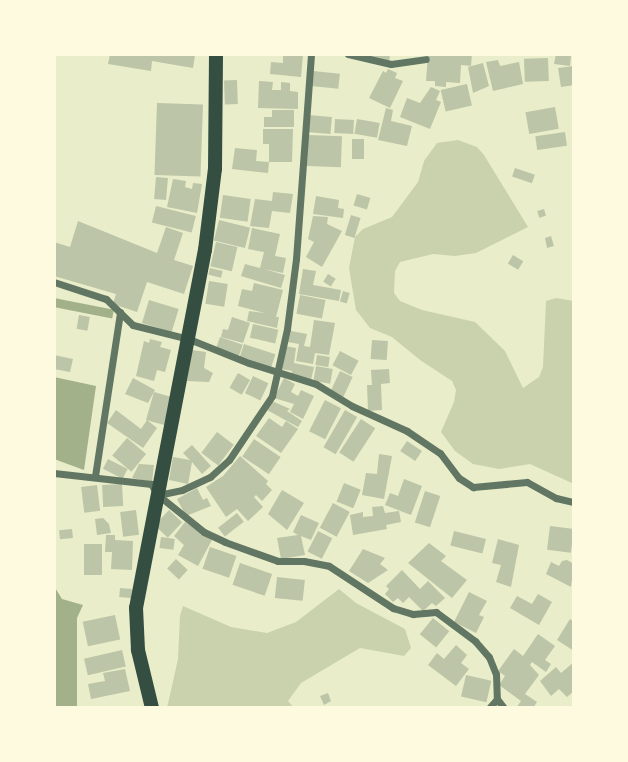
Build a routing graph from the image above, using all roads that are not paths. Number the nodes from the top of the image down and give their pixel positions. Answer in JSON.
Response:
{"nodes":[{"id":1,"x":216,"y":54,"type":"edge"},
{"id":2,"x":311,"y":54,"type":"edge"},
{"id":3,"x":348,"y":54,"type":"edge"},
{"id":4,"x":426,"y":59,"type":"dead end"},
{"id":5,"x":54,"y":282,"type":"edge"},
{"id":6,"x":120,"y":312,"type":"junction"},
{"id":7,"x":189,"y":339,"type":"junction"},
{"id":8,"x":279,"y":372,"type":"junction"},
{"id":9,"x":54,"y":472,"type":"edge"},
{"id":10,"x":95,"y":476,"type":"junction"},
{"id":11,"x":158,"y":495,"type":"junction"},
{"id":12,"x":574,"y":502,"type":"edge"},
{"id":13,"x":497,"y":699,"type":"junction"},
{"id":14,"x":152,"y":708,"type":"edge"},
{"id":15,"x":489,"y":708,"type":"edge"},
{"id":16,"x":505,"y":708,"type":"edge"}],
"edges":[{"from":1,"to":7,"type":"main road"},
{"from":2,"to":8,"type":"street"},
{"from":3,"to":4,"type":"street"},
{"from":5,"to":6,"type":"street"},
{"from":6,"to":7,"type":"street"},
{"from":6,"to":10,"type":"street"},
{"from":7,"to":8,"type":"street"},
{"from":7,"to":11,"type":"main road"},
{"from":8,"to":11,"type":"street"},
{"from":8,"to":12,"type":"street"},
{"from":9,"to":10,"type":"street"},
{"from":10,"to":11,"type":"street"},
{"from":11,"to":13,"type":"street"},
{"from":11,"to":14,"type":"main road"},
{"from":13,"to":15,"type":"street"},
{"from":13,"to":16,"type":"street"}]}
